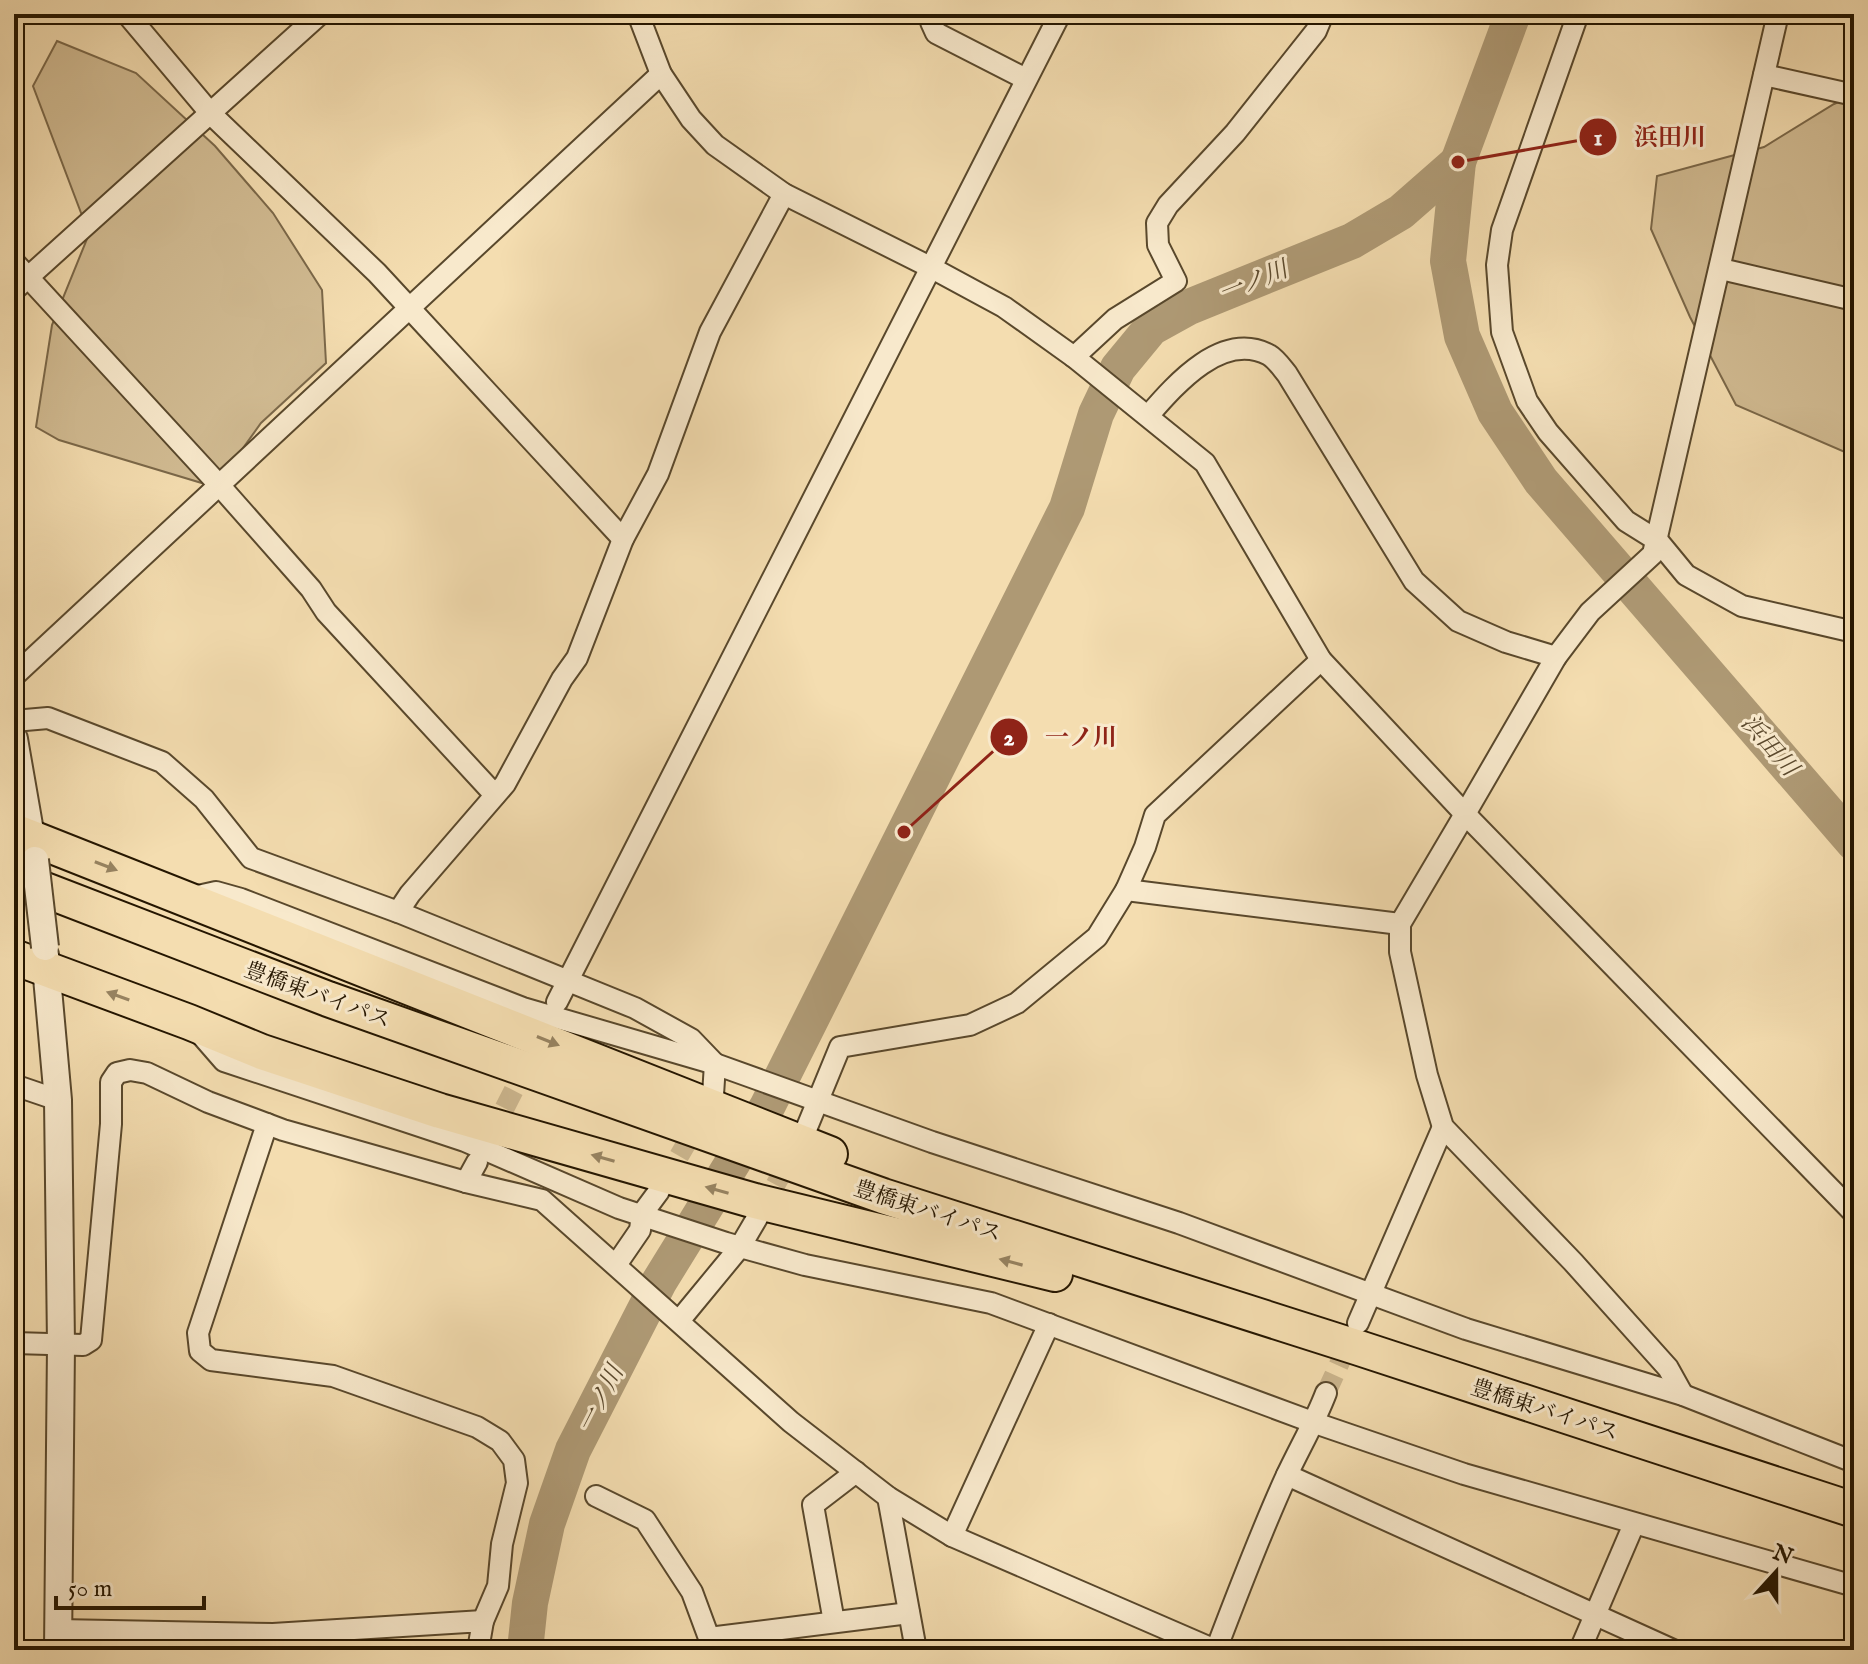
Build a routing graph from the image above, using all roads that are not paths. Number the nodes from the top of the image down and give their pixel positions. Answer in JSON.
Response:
{"nodes":[{"id":1,"x":127,"y":14,"type":"edge"},
{"id":2,"x":320,"y":14,"type":"edge"},
{"id":3,"x":638,"y":14,"type":"edge"},
{"id":4,"x":932,"y":14,"type":"edge"},
{"id":5,"x":1060,"y":14,"type":"edge"},
{"id":6,"x":1323,"y":14,"type":"edge"},
{"id":7,"x":1578,"y":14,"type":"edge"},
{"id":8,"x":1778,"y":14,"type":"edge"},
{"id":9,"x":661,"y":74,"type":"junction"},
{"id":10,"x":1764,"y":75,"type":"junction"},
{"id":11,"x":1026,"y":79,"type":"junction"},
{"id":12,"x":1854,"y":95,"type":"edge"},
{"id":13,"x":211,"y":114,"type":"junction"},
{"id":14,"x":784,"y":194,"type":"junction"},
{"id":15,"x":930,"y":267,"type":"junction"},
{"id":16,"x":1721,"y":269,"type":"junction"},
{"id":17,"x":19,"y":277,"type":"edge"},
{"id":18,"x":1854,"y":300,"type":"edge"},
{"id":19,"x":409,"y":309,"type":"junction"},
{"id":20,"x":1076,"y":359,"type":"junction"},
{"id":21,"x":1142,"y":411,"type":"junction"},
{"id":22,"x":220,"y":486,"type":"junction"},
{"id":23,"x":623,"y":539,"type":"junction"},
{"id":24,"x":1656,"y":548,"type":"junction"},
{"id":25,"x":1854,"y":632,"type":"edge"},
{"id":26,"x":1556,"y":657,"type":"junction"},
{"id":27,"x":1321,"y":660,"type":"junction"},
{"id":28,"x":14,"y":676,"type":"edge"},
{"id":29,"x":14,"y":721,"type":"edge"},
{"id":30,"x":14,"y":739,"type":"edge"},
{"id":31,"x":495,"y":795,"type":"junction"},
{"id":32,"x":1465,"y":814,"type":"junction"},
{"id":33,"x":24,"y":852,"type":"edge"},
{"id":34,"x":1126,"y":890,"type":"junction"},
{"id":35,"x":189,"y":898,"type":"junction"},
{"id":36,"x":398,"y":912,"type":"junction"},
{"id":37,"x":1400,"y":924,"type":"junction"},
{"id":38,"x":35,"y":958,"type":"edge"},
{"id":39,"x":567,"y":979,"type":"junction"},
{"id":40,"x":557,"y":1002,"type":"dead end"},
{"id":41,"x":189,"y":1022,"type":"junction"},
{"id":42,"x":715,"y":1064,"type":"junction"},
{"id":43,"x":14,"y":1085,"type":"edge"},
{"id":44,"x":812,"y":1099,"type":"junction"},
{"id":45,"x":58,"y":1100,"type":"junction"},
{"id":46,"x":711,"y":1112,"type":"junction"},
{"id":47,"x":267,"y":1124,"type":"junction"},
{"id":48,"x":1443,"y":1127,"type":"junction"},
{"id":49,"x":792,"y":1143,"type":"junction"},
{"id":50,"x":477,"y":1162,"type":"dead end"},
{"id":51,"x":466,"y":1182,"type":"junction"},
{"id":52,"x":669,"y":1185,"type":"junction"},
{"id":53,"x":756,"y":1210,"type":"junction"},
{"id":54,"x":1854,"y":1213,"type":"edge"},
{"id":55,"x":649,"y":1216,"type":"junction"},
{"id":56,"x":733,"y":1245,"type":"junction"},
{"id":57,"x":620,"y":1269,"type":"junction"},
{"id":58,"x":1371,"y":1295,"type":"junction"},
{"id":59,"x":679,"y":1321,"type":"junction"},
{"id":60,"x":1049,"y":1324,"type":"junction"},
{"id":61,"x":1358,"y":1335,"type":"junction"},
{"id":62,"x":14,"y":1343,"type":"edge"},
{"id":63,"x":61,"y":1345,"type":"junction"},
{"id":64,"x":1326,"y":1393,"type":"tunnel mouth"},
{"id":65,"x":1683,"y":1395,"type":"junction"},
{"id":66,"x":1315,"y":1423,"type":"junction"},
{"id":67,"x":1854,"y":1462,"type":"edge"},
{"id":68,"x":856,"y":1472,"type":"junction"},
{"id":69,"x":1287,"y":1475,"type":"junction"},
{"id":70,"x":596,"y":1496,"type":"dead end"},
{"id":71,"x":888,"y":1497,"type":"junction"},
{"id":72,"x":1854,"y":1510,"type":"edge"},
{"id":73,"x":1634,"y":1524,"type":"junction"},
{"id":74,"x":952,"y":1536,"type":"junction"},
{"id":75,"x":1854,"y":1586,"type":"edge"},
{"id":76,"x":909,"y":1613,"type":"junction"},
{"id":77,"x":1595,"y":1617,"type":"junction"},
{"id":78,"x":483,"y":1621,"type":"junction"},
{"id":79,"x":834,"y":1622,"type":"junction"},
{"id":80,"x":58,"y":1640,"type":"edge"},
{"id":81,"x":759,"y":1641,"type":"edge"},
{"id":82,"x":710,"y":1644,"type":"edge"},
{"id":83,"x":478,"y":1650,"type":"edge"},
{"id":84,"x":916,"y":1650,"type":"edge"},
{"id":85,"x":1215,"y":1650,"type":"edge"},
{"id":86,"x":1580,"y":1650,"type":"edge"},
{"id":87,"x":1673,"y":1650,"type":"edge"}],
"edges":[{"from":1,"to":13,"type":"street"},
{"from":2,"to":13,"type":"street"},
{"from":3,"to":9,"type":"street"},
{"from":4,"to":11,"type":"street"},
{"from":5,"to":11,"type":"street"},
{"from":6,"to":20,"type":"street"},
{"from":7,"to":24,"type":"street"},
{"from":8,"to":10,"type":"street"},
{"from":9,"to":14,"type":"street"},
{"from":9,"to":19,"type":"street"},
{"from":10,"to":12,"type":"street"},
{"from":10,"to":16,"type":"street"},
{"from":11,"to":15,"type":"street"},
{"from":13,"to":17,"type":"street"},
{"from":13,"to":19,"type":"street"},
{"from":14,"to":15,"type":"street"},
{"from":14,"to":23,"type":"street"},
{"from":15,"to":20,"type":"street"},
{"from":15,"to":39,"type":"street"},
{"from":16,"to":18,"type":"street"},
{"from":16,"to":24,"type":"street"},
{"from":17,"to":22,"type":"street"},
{"from":19,"to":22,"type":"street"},
{"from":19,"to":23,"type":"street"},
{"from":20,"to":21,"type":"street"},
{"from":21,"to":26,"type":"street"},
{"from":21,"to":27,"type":"street"},
{"from":22,"to":28,"type":"street"},
{"from":22,"to":31,"type":"street"},
{"from":23,"to":31,"type":"street"},
{"from":24,"to":25,"type":"street"},
{"from":24,"to":26,"type":"street"},
{"from":26,"to":32,"type":"street"},
{"from":27,"to":32,"type":"street"},
{"from":27,"to":34,"type":"street"},
{"from":29,"to":36,"type":"street"},
{"from":30,"to":33,"type":"street"},
{"from":31,"to":36,"type":"street"},
{"from":32,"to":37,"type":"street"},
{"from":32,"to":54,"type":"street"},
{"from":33,"to":35,"type":"highway","one_way":true},
{"from":33,"to":38,"type":"street","bridge":true},
{"from":33,"to":46,"type":"highway","name":"豊橋東バイパス"},
{"from":34,"to":37,"type":"street"},
{"from":34,"to":44,"type":"street"},
{"from":35,"to":42,"type":"street"},
{"from":35,"to":46,"type":"highway","one_way":true},
{"from":36,"to":39,"type":"street"},
{"from":37,"to":48,"type":"street"},
{"from":41,"to":38,"type":"highway","one_way":true},
{"from":38,"to":45,"type":"street"},
{"from":39,"to":40,"type":"street"},
{"from":39,"to":42,"type":"street"},
{"from":52,"to":41,"type":"highway","one_way":true},
{"from":41,"to":55,"type":"street"},
{"from":42,"to":44,"type":"street"},
{"from":42,"to":46,"type":"street"},
{"from":43,"to":45,"type":"street"},
{"from":44,"to":49,"type":"street"},
{"from":44,"to":58,"type":"street"},
{"from":45,"to":63,"type":"street"},
{"from":46,"to":49,"type":"highway"},
{"from":47,"to":51,"type":"street"},
{"from":47,"to":63,"type":"street"},
{"from":47,"to":78,"type":"street"},
{"from":48,"to":58,"type":"street"},
{"from":48,"to":65,"type":"street"},
{"from":49,"to":61,"type":"highway","name":"豊橋東バイパス"},
{"from":50,"to":51,"type":"street"},
{"from":51,"to":57,"type":"street"},
{"from":53,"to":52,"type":"highway","one_way":true},
{"from":52,"to":55,"type":"street"},
{"from":53,"to":56,"type":"street"},
{"from":61,"to":53,"type":"highway","one_way":true},
{"from":55,"to":56,"type":"street"},
{"from":55,"to":57,"type":"street"},
{"from":56,"to":59,"type":"street"},
{"from":56,"to":60,"type":"street"},
{"from":57,"to":59,"type":"street"},
{"from":58,"to":61,"type":"street"},
{"from":58,"to":65,"type":"street"},
{"from":59,"to":68,"type":"street"},
{"from":60,"to":66,"type":"street"},
{"from":60,"to":74,"type":"street"},
{"from":61,"to":72,"type":"highway","name":"豊橋東バイパス"},
{"from":62,"to":63,"type":"street"},
{"from":63,"to":80,"type":"street"},
{"from":64,"to":66,"type":"street"},
{"from":65,"to":67,"type":"street"},
{"from":66,"to":69,"type":"street"},
{"from":66,"to":73,"type":"street"},
{"from":68,"to":71,"type":"street"},
{"from":68,"to":79,"type":"street"},
{"from":69,"to":77,"type":"street"},
{"from":69,"to":85,"type":"street"},
{"from":70,"to":82,"type":"street"},
{"from":71,"to":74,"type":"street"},
{"from":71,"to":76,"type":"street"},
{"from":73,"to":75,"type":"street"},
{"from":73,"to":77,"type":"street"},
{"from":74,"to":85,"type":"street"},
{"from":76,"to":79,"type":"street"},
{"from":76,"to":84,"type":"street"},
{"from":77,"to":86,"type":"street"},
{"from":77,"to":87,"type":"street"},
{"from":78,"to":80,"type":"street"},
{"from":78,"to":83,"type":"street"},
{"from":79,"to":81,"type":"street"},
{"from":81,"to":82,"type":"street"}]}
